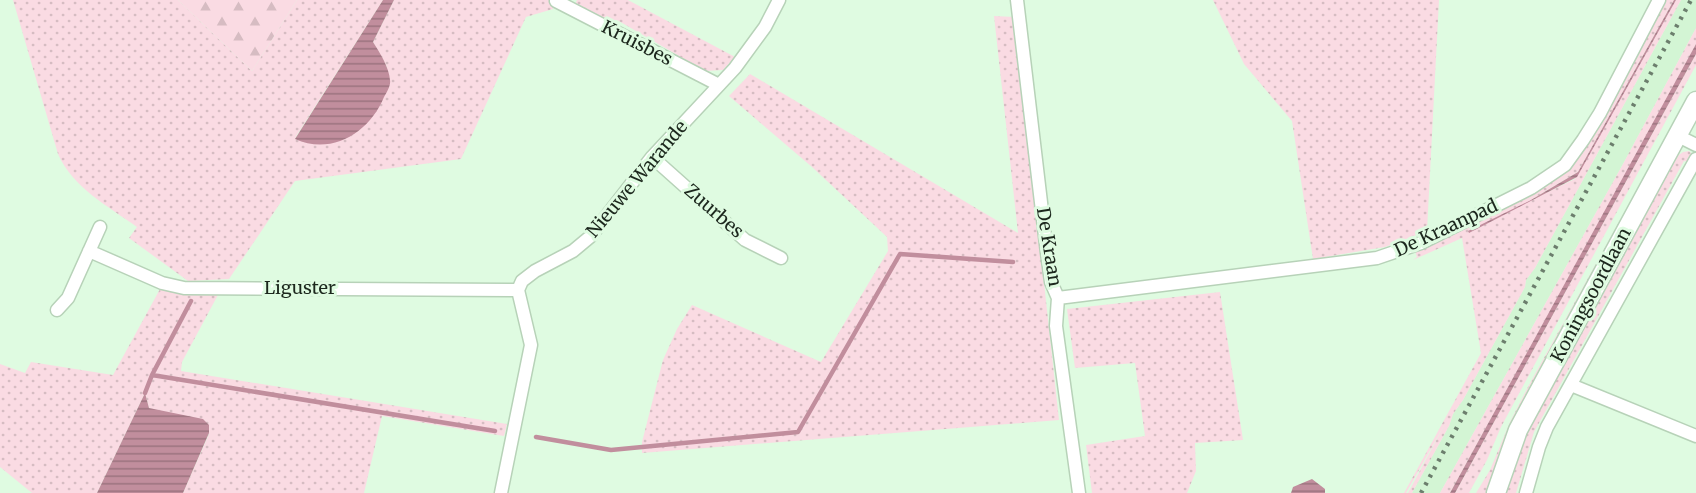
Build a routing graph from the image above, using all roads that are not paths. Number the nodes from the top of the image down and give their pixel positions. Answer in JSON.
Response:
{"nodes":[{"id":1,"x":779,"y":0,"type":"edge"},
{"id":2,"x":1017,"y":0,"type":"edge"},
{"id":3,"x":1659,"y":0,"type":"edge"},
{"id":4,"x":556,"y":1,"type":"edge"},
{"id":5,"x":719,"y":85,"type":"junction"},
{"id":6,"x":1696,"y":101,"type":"edge"},
{"id":7,"x":1678,"y":136,"type":"junction"},
{"id":8,"x":1696,"y":145,"type":"edge"},
{"id":9,"x":652,"y":157,"type":"junction"},
{"id":10,"x":1696,"y":159,"type":"edge"},
{"id":11,"x":99,"y":227,"type":"dead end"},
{"id":12,"x":89,"y":251,"type":"junction"},
{"id":13,"x":781,"y":258,"type":"dead end"},
{"id":14,"x":518,"y":290,"type":"junction"},
{"id":15,"x":1058,"y":298,"type":"junction"},
{"id":16,"x":57,"y":310,"type":"dead end"},
{"id":17,"x":1571,"y":385,"type":"junction"},
{"id":18,"x":1696,"y":436,"type":"edge"},
{"id":19,"x":501,"y":493,"type":"edge"},
{"id":20,"x":1079,"y":493,"type":"edge"},
{"id":21,"x":1496,"y":493,"type":"edge"},
{"id":22,"x":1526,"y":493,"type":"edge"}],
"edges":[{"from":1,"to":5,"type":"street","name":"Nieuwe Warande"},
{"from":2,"to":15,"type":"street","name":"De Kraan"},
{"from":3,"to":15,"type":"street","name":"De Kraanpad"},
{"from":4,"to":5,"type":"street","name":"Kruisbes"},
{"from":5,"to":9,"type":"street","name":"Nieuwe Warande"},
{"from":6,"to":7,"type":"street","name":"Koningsoordlaan"},
{"from":7,"to":8,"type":"street"},
{"from":7,"to":21,"type":"street","name":"Koningsoordlaan"},
{"from":9,"to":13,"type":"street","name":"Zuurbes"},
{"from":9,"to":14,"type":"street","name":"Nieuwe Warande"},
{"from":10,"to":17,"type":"street","name":"Koningsoordlaan"},
{"from":11,"to":12,"type":"street"},
{"from":12,"to":14,"type":"street","name":"Liguster"},
{"from":12,"to":16,"type":"street"},
{"from":14,"to":19,"type":"street"},
{"from":15,"to":20,"type":"street","name":"De Kraan"},
{"from":17,"to":18,"type":"street"},
{"from":17,"to":22,"type":"street","name":"Koningsoordlaan"}]}
